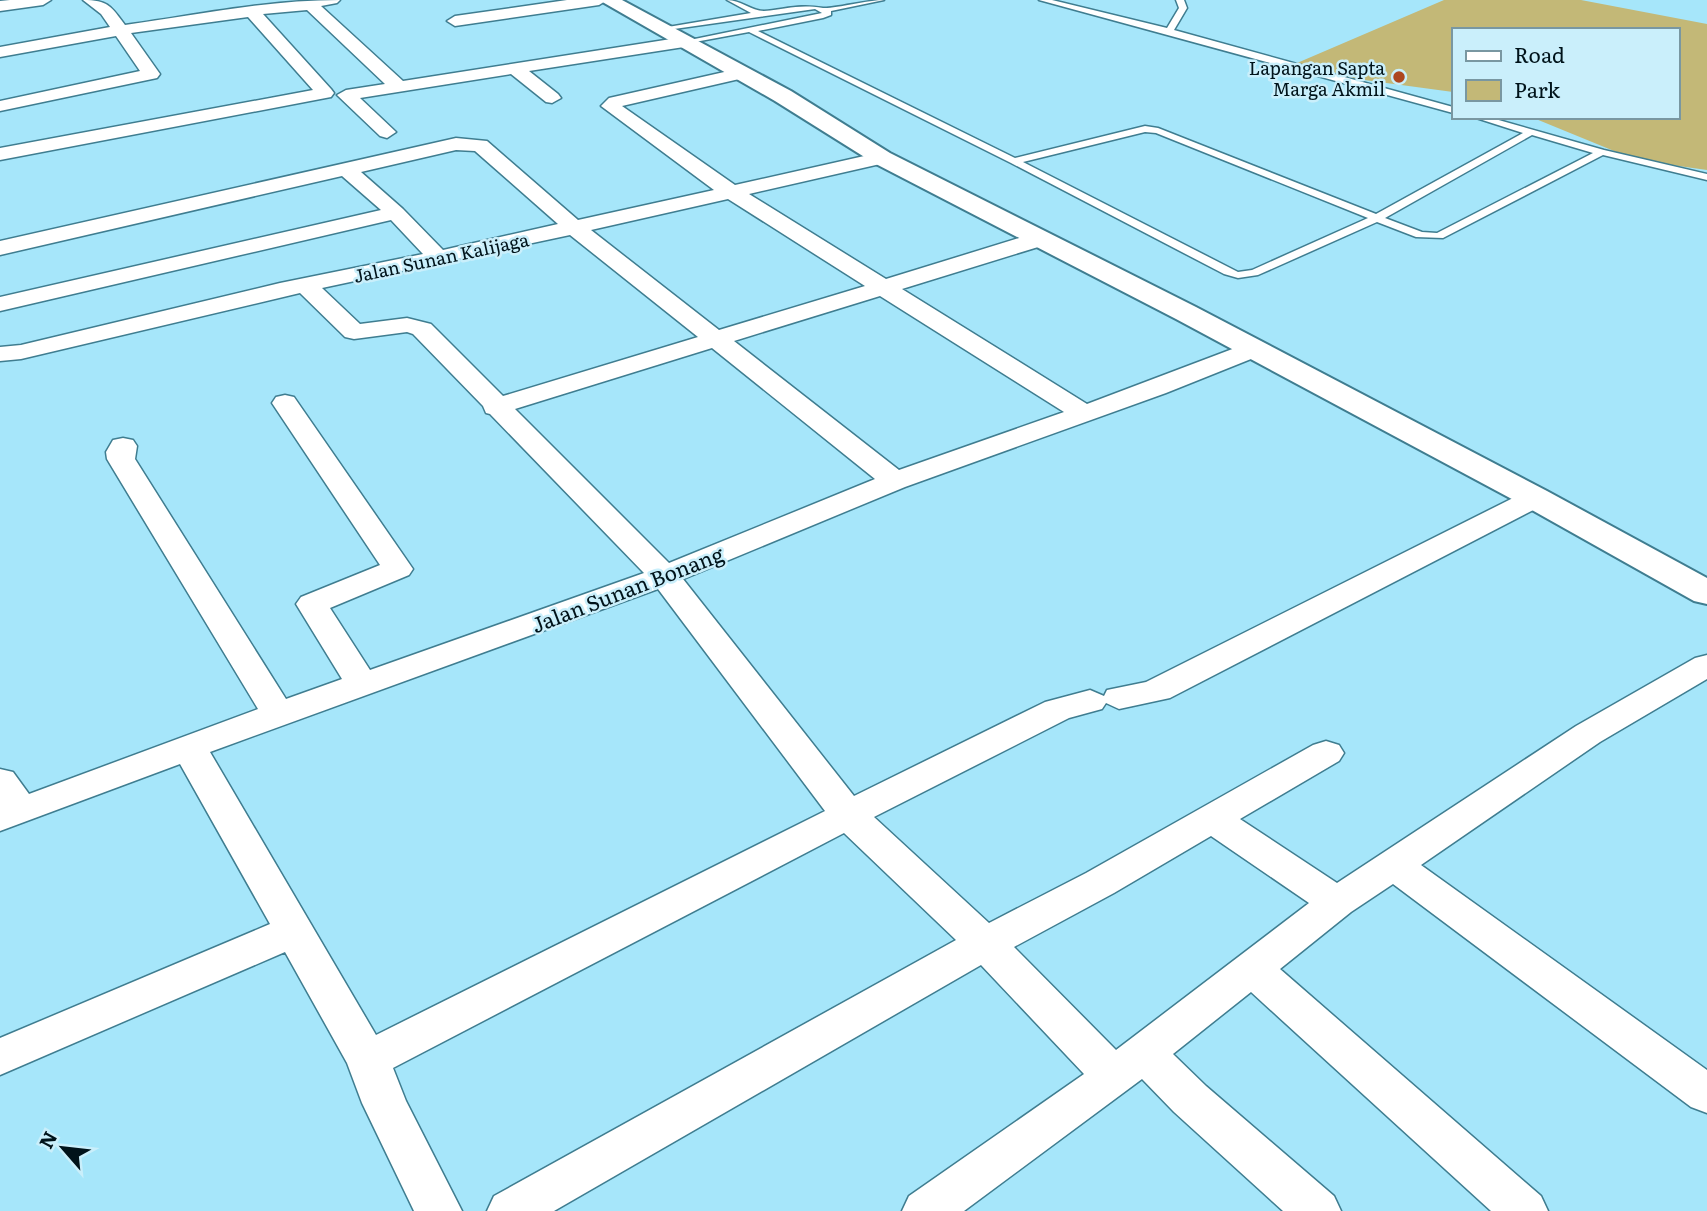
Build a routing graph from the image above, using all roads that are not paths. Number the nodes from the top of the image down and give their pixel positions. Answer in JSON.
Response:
{"nodes":[{"id":1,"x":43,"y":0,"type":"edge"},
{"id":2,"x":91,"y":0,"type":"edge"},
{"id":3,"x":332,"y":0,"type":"edge"},
{"id":4,"x":599,"y":0,"type":"edge"},
{"id":5,"x":608,"y":0,"type":"edge"},
{"id":6,"x":732,"y":0,"type":"edge"},
{"id":7,"x":880,"y":0,"type":"edge"},
{"id":8,"x":1043,"y":0,"type":"edge"},
{"id":9,"x":1180,"y":0,"type":"edge"},
{"id":10,"x":284,"y":3,"type":"edge"},
{"id":11,"x":0,"y":6,"type":"edge"},
{"id":12,"x":251,"y":10,"type":"junction"},
{"id":13,"x":825,"y":10,"type":"junction"},
{"id":14,"x":758,"y":13,"type":"junction"},
{"id":15,"x":455,"y":21,"type":"dead end"},
{"id":16,"x":777,"y":23,"type":"junction"},
{"id":17,"x":750,"y":29,"type":"junction"},
{"id":18,"x":121,"y":30,"type":"junction"},
{"id":19,"x":1169,"y":31,"type":"junction"},
{"id":20,"x":672,"y":36,"type":"junction"},
{"id":21,"x":0,"y":51,"type":"edge"},
{"id":22,"x":480,"y":53,"type":"dead end"},
{"id":23,"x":505,"y":69,"type":"junction"},
{"id":24,"x":742,"y":73,"type":"junction"},
{"id":25,"x":398,"y":86,"type":"junction"},
{"id":26,"x":552,"y":98,"type":"dead end"},
{"id":27,"x":90,"y":100,"type":"junction"},
{"id":28,"x":0,"y":106,"type":"edge"},
{"id":29,"x":1452,"y":110,"type":"edge"},
{"id":30,"x":1482,"y":119,"type":"edge"},
{"id":31,"x":119,"y":131,"type":"junction"},
{"id":32,"x":387,"y":132,"type":"dead end"},
{"id":33,"x":1530,"y":134,"type":"junction"},
{"id":34,"x":1602,"y":152,"type":"junction"},
{"id":35,"x":0,"y":154,"type":"edge"},
{"id":36,"x":882,"y":158,"type":"junction"},
{"id":37,"x":1014,"y":161,"type":"junction"},
{"id":38,"x":346,"y":169,"type":"junction"},
{"id":39,"x":1707,"y":177,"type":"edge"},
{"id":40,"x":731,"y":192,"type":"junction"},
{"id":41,"x":396,"y":213,"type":"junction"},
{"id":42,"x":1377,"y":218,"type":"junction"},
{"id":43,"x":575,"y":228,"type":"junction"},
{"id":44,"x":1040,"y":239,"type":"junction"},
{"id":45,"x":0,"y":248,"type":"edge"},
{"id":46,"x":438,"y":258,"type":"junction"},
{"id":47,"x":305,"y":285,"type":"junction"},
{"id":48,"x":882,"y":289,"type":"junction"},
{"id":49,"x":0,"y":303,"type":"edge"},
{"id":50,"x":717,"y":339,"type":"junction"},
{"id":51,"x":1252,"y":350,"type":"junction"},
{"id":52,"x":0,"y":354,"type":"edge"},
{"id":53,"x":285,"y":403,"type":"dead end"},
{"id":54,"x":495,"y":407,"type":"junction"},
{"id":55,"x":1083,"y":413,"type":"junction"},
{"id":56,"x":123,"y":446,"type":"dead end"},
{"id":57,"x":895,"y":481,"type":"junction"},
{"id":58,"x":1535,"y":498,"type":"junction"},
{"id":59,"x":664,"y":576,"type":"junction"},
{"id":60,"x":1707,"y":593,"type":"edge"},
{"id":61,"x":1707,"y":665,"type":"edge"},
{"id":62,"x":362,"y":684,"type":"junction"},
{"id":63,"x":278,"y":714,"type":"junction"},
{"id":64,"x":190,"y":749,"type":"junction"},
{"id":65,"x":1326,"y":753,"type":"dead end"},
{"id":66,"x":7,"y":803,"type":"edge"},
{"id":67,"x":848,"y":815,"type":"junction"},
{"id":68,"x":1212,"y":818,"type":"junction"},
{"id":69,"x":1392,"y":864,"type":"junction"},
{"id":70,"x":1337,"y":902,"type":"junction"},
{"id":71,"x":294,"y":931,"type":"junction"},
{"id":72,"x":985,"y":943,"type":"junction"},
{"id":73,"x":1251,"y":968,"type":"junction"},
{"id":74,"x":0,"y":1057,"type":"edge"},
{"id":75,"x":368,"y":1060,"type":"junction"},
{"id":76,"x":1128,"y":1064,"type":"junction"},
{"id":77,"x":1707,"y":1094,"type":"edge"},
{"id":78,"x":438,"y":1211,"type":"edge"},
{"id":79,"x":511,"y":1211,"type":"edge"},
{"id":80,"x":926,"y":1211,"type":"edge"},
{"id":81,"x":1317,"y":1211,"type":"edge"},
{"id":82,"x":1524,"y":1211,"type":"edge"}],
"edges":[{"from":1,"to":11,"type":"street"},
{"from":2,"to":18,"type":"street"},
{"from":3,"to":10,"type":"street"},
{"from":4,"to":15,"type":"street"},
{"from":5,"to":20,"type":"main road"},
{"from":6,"to":14,"type":"lane"},
{"from":7,"to":13,"type":"lane"},
{"from":8,"to":19,"type":"lane"},
{"from":9,"to":19,"type":"lane"},
{"from":10,"to":12,"type":"street"},
{"from":10,"to":25,"type":"street"},
{"from":12,"to":18,"type":"street"},
{"from":12,"to":31,"type":"street"},
{"from":13,"to":14,"type":"lane"},
{"from":13,"to":16,"type":"lane"},
{"from":14,"to":16,"type":"lane"},
{"from":14,"to":20,"type":"lane"},
{"from":16,"to":17,"type":"lane"},
{"from":17,"to":20,"type":"lane"},
{"from":17,"to":37,"type":"lane"},
{"from":18,"to":21,"type":"street"},
{"from":18,"to":27,"type":"street"},
{"from":19,"to":29,"type":"lane"},
{"from":20,"to":23,"type":"street"},
{"from":20,"to":24,"type":"main road"},
{"from":22,"to":23,"type":"street"},
{"from":23,"to":25,"type":"street"},
{"from":23,"to":26,"type":"street"},
{"from":24,"to":36,"type":"main road"},
{"from":24,"to":40,"type":"street"},
{"from":25,"to":32,"type":"street"},
{"from":27,"to":28,"type":"street"},
{"from":27,"to":31,"type":"street"},
{"from":30,"to":33,"type":"lane"},
{"from":31,"to":35,"type":"street"},
{"from":33,"to":34,"type":"lane"},
{"from":33,"to":42,"type":"lane"},
{"from":34,"to":39,"type":"lane"},
{"from":34,"to":42,"type":"lane"},
{"from":36,"to":40,"type":"street","name":"Jalan Sunan Kalijaga"},
{"from":36,"to":44,"type":"main road"},
{"from":37,"to":42,"type":"lane"},
{"from":37,"to":42,"type":"lane"},
{"from":38,"to":41,"type":"street"},
{"from":38,"to":43,"type":"street"},
{"from":38,"to":45,"type":"street"},
{"from":40,"to":43,"type":"street","name":"Jalan Sunan Kalijaga"},
{"from":40,"to":48,"type":"street"},
{"from":41,"to":46,"type":"street"},
{"from":41,"to":49,"type":"street"},
{"from":43,"to":46,"type":"street","name":"Jalan Sunan Kalijaga"},
{"from":43,"to":50,"type":"street"},
{"from":44,"to":48,"type":"street"},
{"from":44,"to":51,"type":"main road"},
{"from":46,"to":47,"type":"street","name":"Jalan Sunan Kalijaga"},
{"from":47,"to":52,"type":"street","name":"Jalan Sunan Kalijaga"},
{"from":47,"to":54,"type":"street"},
{"from":48,"to":50,"type":"street"},
{"from":48,"to":55,"type":"street"},
{"from":50,"to":54,"type":"street"},
{"from":50,"to":57,"type":"street"},
{"from":51,"to":55,"type":"street","name":"Jalan Sunan Bonang"},
{"from":51,"to":58,"type":"main road"},
{"from":53,"to":62,"type":"street"},
{"from":54,"to":59,"type":"street"},
{"from":55,"to":57,"type":"street","name":"Jalan Sunan Bonang"},
{"from":56,"to":63,"type":"street"},
{"from":57,"to":59,"type":"street","name":"Jalan Sunan Bonang"},
{"from":58,"to":60,"type":"main road"},
{"from":58,"to":67,"type":"street"},
{"from":59,"to":62,"type":"street","name":"Jalan Sunan Bonang"},
{"from":59,"to":67,"type":"street"},
{"from":61,"to":69,"type":"street"},
{"from":62,"to":63,"type":"street","name":"Jalan Sunan Bonang"},
{"from":63,"to":64,"type":"street","name":"Jalan Sunan Bonang"},
{"from":64,"to":66,"type":"street","name":"Jalan Sunan Bonang"},
{"from":64,"to":71,"type":"street"},
{"from":65,"to":68,"type":"street"},
{"from":67,"to":72,"type":"street"},
{"from":67,"to":75,"type":"street"},
{"from":68,"to":70,"type":"street"},
{"from":68,"to":72,"type":"street"},
{"from":69,"to":70,"type":"street"},
{"from":69,"to":77,"type":"street"},
{"from":70,"to":73,"type":"street"},
{"from":71,"to":74,"type":"street"},
{"from":71,"to":75,"type":"street"},
{"from":72,"to":76,"type":"street"},
{"from":72,"to":79,"type":"street"},
{"from":73,"to":76,"type":"street"},
{"from":73,"to":82,"type":"street"},
{"from":75,"to":78,"type":"street"},
{"from":76,"to":80,"type":"street"},
{"from":76,"to":81,"type":"street"}]}
